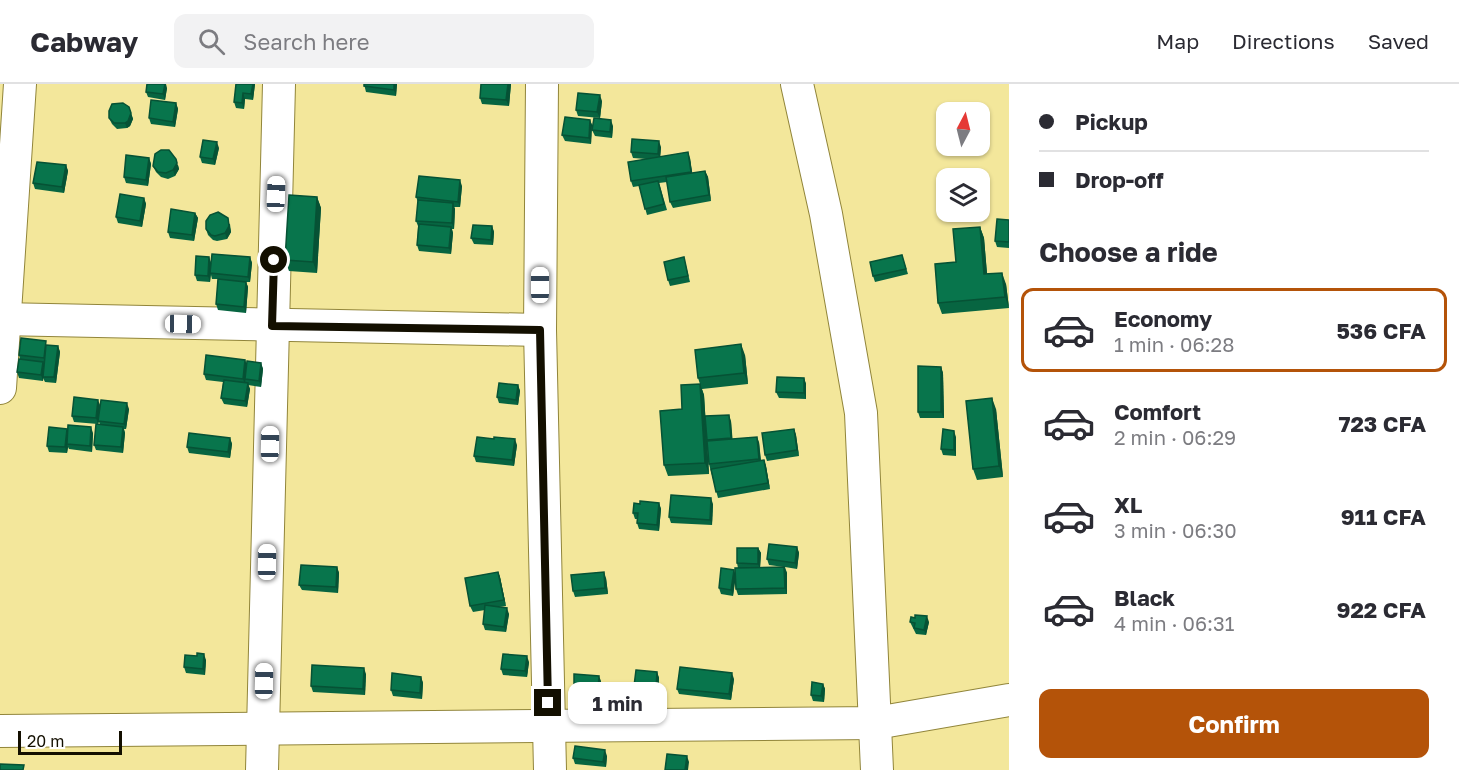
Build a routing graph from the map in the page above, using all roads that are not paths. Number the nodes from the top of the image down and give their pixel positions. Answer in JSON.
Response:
{"nodes":[{"id":1,"x":20,"y":84,"type":"edge"},
{"id":2,"x":279,"y":84,"type":"edge"},
{"id":3,"x":542,"y":84,"type":"edge"},
{"id":4,"x":797,"y":84,"type":"edge"},
{"id":5,"x":3,"y":320,"type":"edge"},
{"id":6,"x":272,"y":326,"type":"junction"},
{"id":7,"x":540,"y":330,"type":"junction"},
{"id":8,"x":0,"y":388,"type":"edge"},
{"id":9,"x":1009,"y":700,"type":"edge"},
{"id":10,"x":876,"y":723,"type":"junction"},
{"id":11,"x":549,"y":726,"type":"junction"},
{"id":12,"x":263,"y":728,"type":"junction"},
{"id":13,"x":0,"y":731,"type":"edge"},
{"id":14,"x":262,"y":770,"type":"edge"},
{"id":15,"x":550,"y":770,"type":"edge"},
{"id":16,"x":877,"y":770,"type":"edge"}],
"edges":[{"from":1,"to":5,"type":"street"},
{"from":2,"to":6,"type":"street"},
{"from":3,"to":7,"type":"street"},
{"from":4,"to":10,"type":"street"},
{"from":5,"to":6,"type":"street"},
{"from":5,"to":8,"type":"street"},
{"from":6,"to":7,"type":"street"},
{"from":6,"to":12,"type":"street"},
{"from":7,"to":11,"type":"street"},
{"from":9,"to":10,"type":"street"},
{"from":10,"to":11,"type":"street"},
{"from":10,"to":16,"type":"street"},
{"from":11,"to":12,"type":"street"},
{"from":11,"to":15,"type":"street"},
{"from":12,"to":13,"type":"street"},
{"from":12,"to":14,"type":"street"}]}
